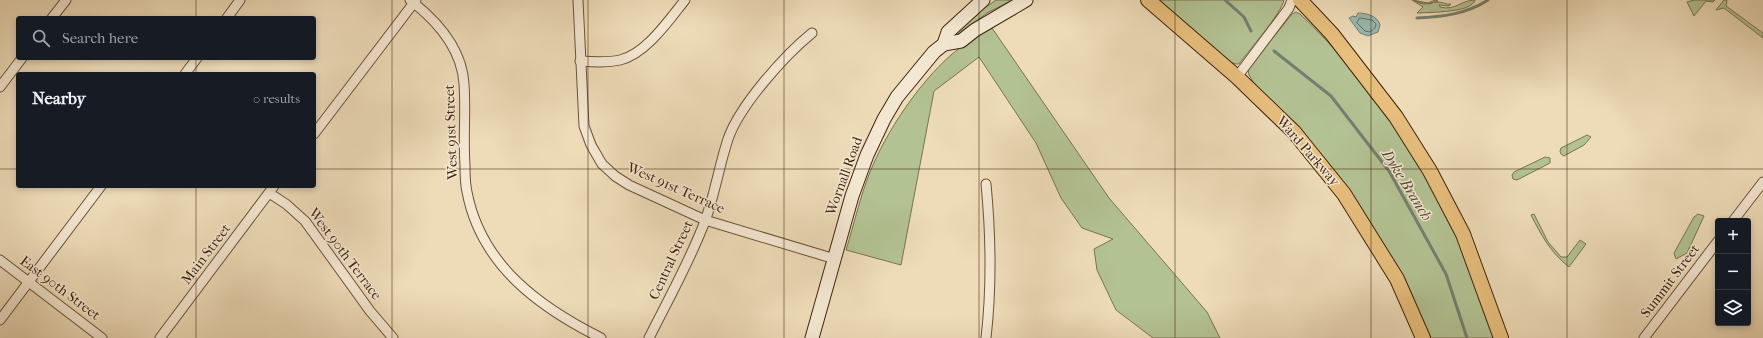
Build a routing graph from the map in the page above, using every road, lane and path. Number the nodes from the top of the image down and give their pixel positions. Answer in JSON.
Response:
{"nodes":[{"id":1,"x":66,"y":0,"type":"edge"},
{"id":2,"x":240,"y":0,"type":"edge"},
{"id":3,"x":578,"y":0,"type":"edge"},
{"id":4,"x":685,"y":0,"type":"edge"},
{"id":5,"x":983,"y":0,"type":"edge"},
{"id":6,"x":1026,"y":0,"type":"edge"},
{"id":7,"x":1148,"y":0,"type":"edge"},
{"id":8,"x":1292,"y":0,"type":"edge"},
{"id":9,"x":1300,"y":0,"type":"edge"},
{"id":10,"x":413,"y":1,"type":"edge"},
{"id":11,"x":54,"y":16,"type":"edge"},
{"id":12,"x":228,"y":16,"type":"edge"},
{"id":13,"x":812,"y":33,"type":"dead end"},
{"id":14,"x":944,"y":44,"type":"junction"},
{"id":15,"x":20,"y":60,"type":"edge"},
{"id":16,"x":196,"y":60,"type":"edge"},
{"id":17,"x":580,"y":61,"type":"junction"},
{"id":18,"x":186,"y":72,"type":"edge"},
{"id":19,"x":1237,"y":77,"type":"junction"},
{"id":20,"x":0,"y":87,"type":"edge"},
{"id":21,"x":316,"y":131,"type":"edge"},
{"id":22,"x":1763,"y":182,"type":"edge"},
{"id":23,"x":986,"y":184,"type":"dead end"},
{"id":24,"x":99,"y":188,"type":"edge"},
{"id":25,"x":272,"y":189,"type":"edge"},
{"id":26,"x":1735,"y":218,"type":"edge"},
{"id":27,"x":705,"y":220,"type":"junction"},
{"id":28,"x":1715,"y":245,"type":"edge"},
{"id":29,"x":834,"y":259,"type":"junction"},
{"id":30,"x":0,"y":260,"type":"edge"},
{"id":31,"x":29,"y":282,"type":"junction"},
{"id":32,"x":0,"y":320,"type":"edge"},
{"id":33,"x":102,"y":338,"type":"edge"},
{"id":34,"x":160,"y":338,"type":"edge"},
{"id":35,"x":393,"y":338,"type":"edge"},
{"id":36,"x":601,"y":338,"type":"edge"},
{"id":37,"x":649,"y":338,"type":"edge"},
{"id":38,"x":812,"y":338,"type":"edge"},
{"id":39,"x":986,"y":338,"type":"edge"},
{"id":40,"x":1423,"y":338,"type":"edge"},
{"id":41,"x":1501,"y":338,"type":"edge"},
{"id":42,"x":1644,"y":338,"type":"edge"}],
"edges":[{"from":1,"to":11,"type":"street"},
{"from":2,"to":12,"type":"street"},
{"from":3,"to":17,"type":"street","name":"West 91st Terrace"},
{"from":4,"to":17,"type":"street"},
{"from":5,"to":14,"type":"main road","name":"Wornall Road"},
{"from":6,"to":14,"type":"main road","name":"Wornall Road"},
{"from":7,"to":19,"type":"main road","name":"Ward Parkway"},
{"from":8,"to":19,"type":"street"},
{"from":9,"to":41,"type":"main road"},
{"from":10,"to":21,"type":"street"},
{"from":10,"to":36,"type":"street","name":"West 91st Street"},
{"from":13,"to":27,"type":"street","name":"Central Street"},
{"from":14,"to":29,"type":"main road","name":"Wornall Road"},
{"from":15,"to":20,"type":"street"},
{"from":16,"to":18,"type":"street"},
{"from":17,"to":27,"type":"street","name":"West 91st Terrace"},
{"from":19,"to":40,"type":"main road","name":"Ward Parkway"},
{"from":22,"to":26,"type":"street"},
{"from":23,"to":39,"type":"street"},
{"from":24,"to":31,"type":"street"},
{"from":25,"to":34,"type":"street","name":"Main Street"},
{"from":25,"to":35,"type":"street","name":"West 90th Terrace"},
{"from":27,"to":29,"type":"street","name":"West 91st Terrace"},
{"from":27,"to":37,"type":"street","name":"Central Street"},
{"from":28,"to":42,"type":"street","name":"Summit Street"},
{"from":29,"to":38,"type":"main road","name":"Wornall Road"},
{"from":30,"to":31,"type":"street","name":"East 90th Street"},
{"from":31,"to":32,"type":"street"},
{"from":31,"to":33,"type":"street","name":"East 90th Street"}]}
